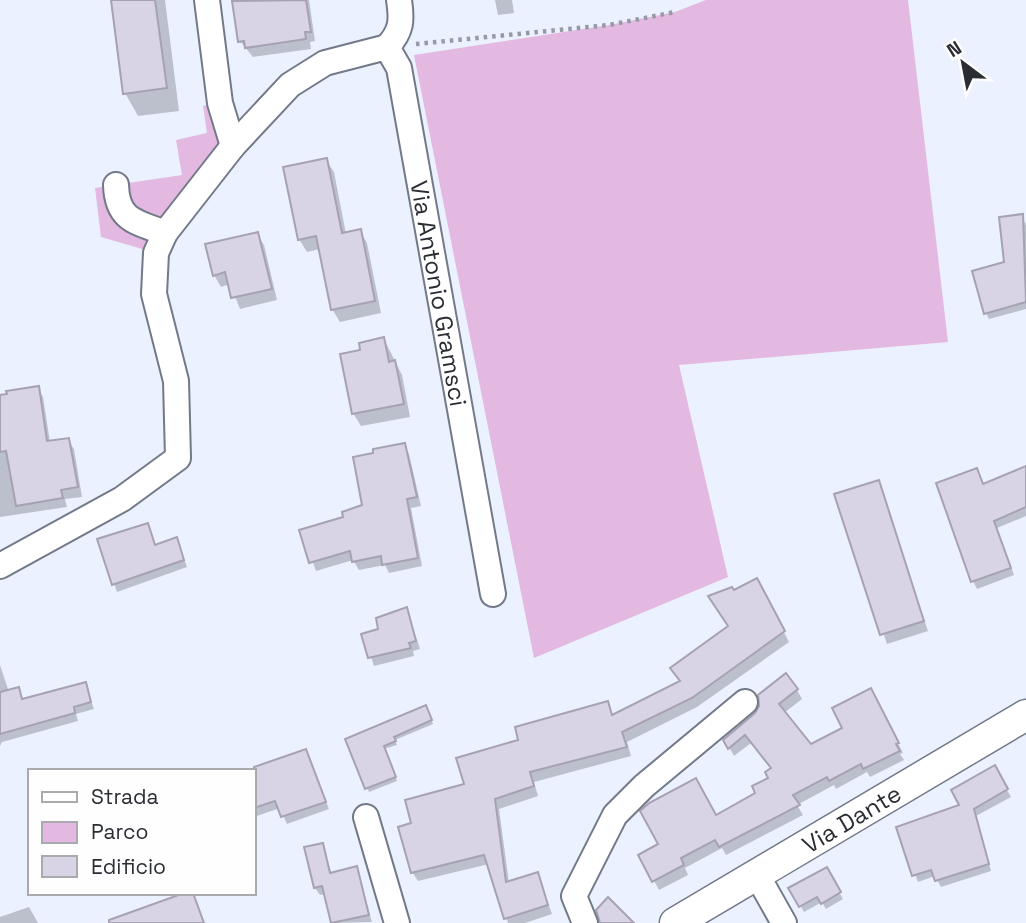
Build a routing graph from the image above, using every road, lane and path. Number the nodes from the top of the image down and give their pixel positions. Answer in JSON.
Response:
{"nodes":[{"id":1,"x":207,"y":0,"type":"edge"},
{"id":2,"x":399,"y":0,"type":"edge"},
{"id":3,"x":675,"y":12,"type":"dead end"},
{"id":4,"x":387,"y":47,"type":"junction"},
{"id":5,"x":233,"y":146,"type":"junction"},
{"id":6,"x":116,"y":185,"type":"dead end"},
{"id":7,"x":165,"y":233,"type":"junction"},
{"id":8,"x":0,"y":566,"type":"edge"},
{"id":9,"x":493,"y":594,"type":"dead end"},
{"id":10,"x":745,"y":702,"type":"dead end"},
{"id":11,"x":1026,"y":715,"type":"edge"},
{"id":12,"x":366,"y":817,"type":"dead end"},
{"id":13,"x":757,"y":875,"type":"junction"},
{"id":14,"x":397,"y":923,"type":"edge"},
{"id":15,"x":585,"y":923,"type":"edge"},
{"id":16,"x":675,"y":923,"type":"edge"},
{"id":17,"x":784,"y":923,"type":"edge"}],
"edges":[{"from":1,"to":5,"type":"street"},
{"from":2,"to":4,"type":"street"},
{"from":3,"to":4,"type":"path"},
{"from":4,"to":5,"type":"street"},
{"from":4,"to":9,"type":"street","name":"Via Antonio Gramsci"},
{"from":5,"to":7,"type":"street"},
{"from":6,"to":7,"type":"street"},
{"from":7,"to":8,"type":"street"},
{"from":10,"to":15,"type":"street"},
{"from":11,"to":13,"type":"street","name":"Via Dante"},
{"from":12,"to":14,"type":"street"},
{"from":13,"to":16,"type":"street","name":"Via Dante"},
{"from":13,"to":17,"type":"street"}]}
